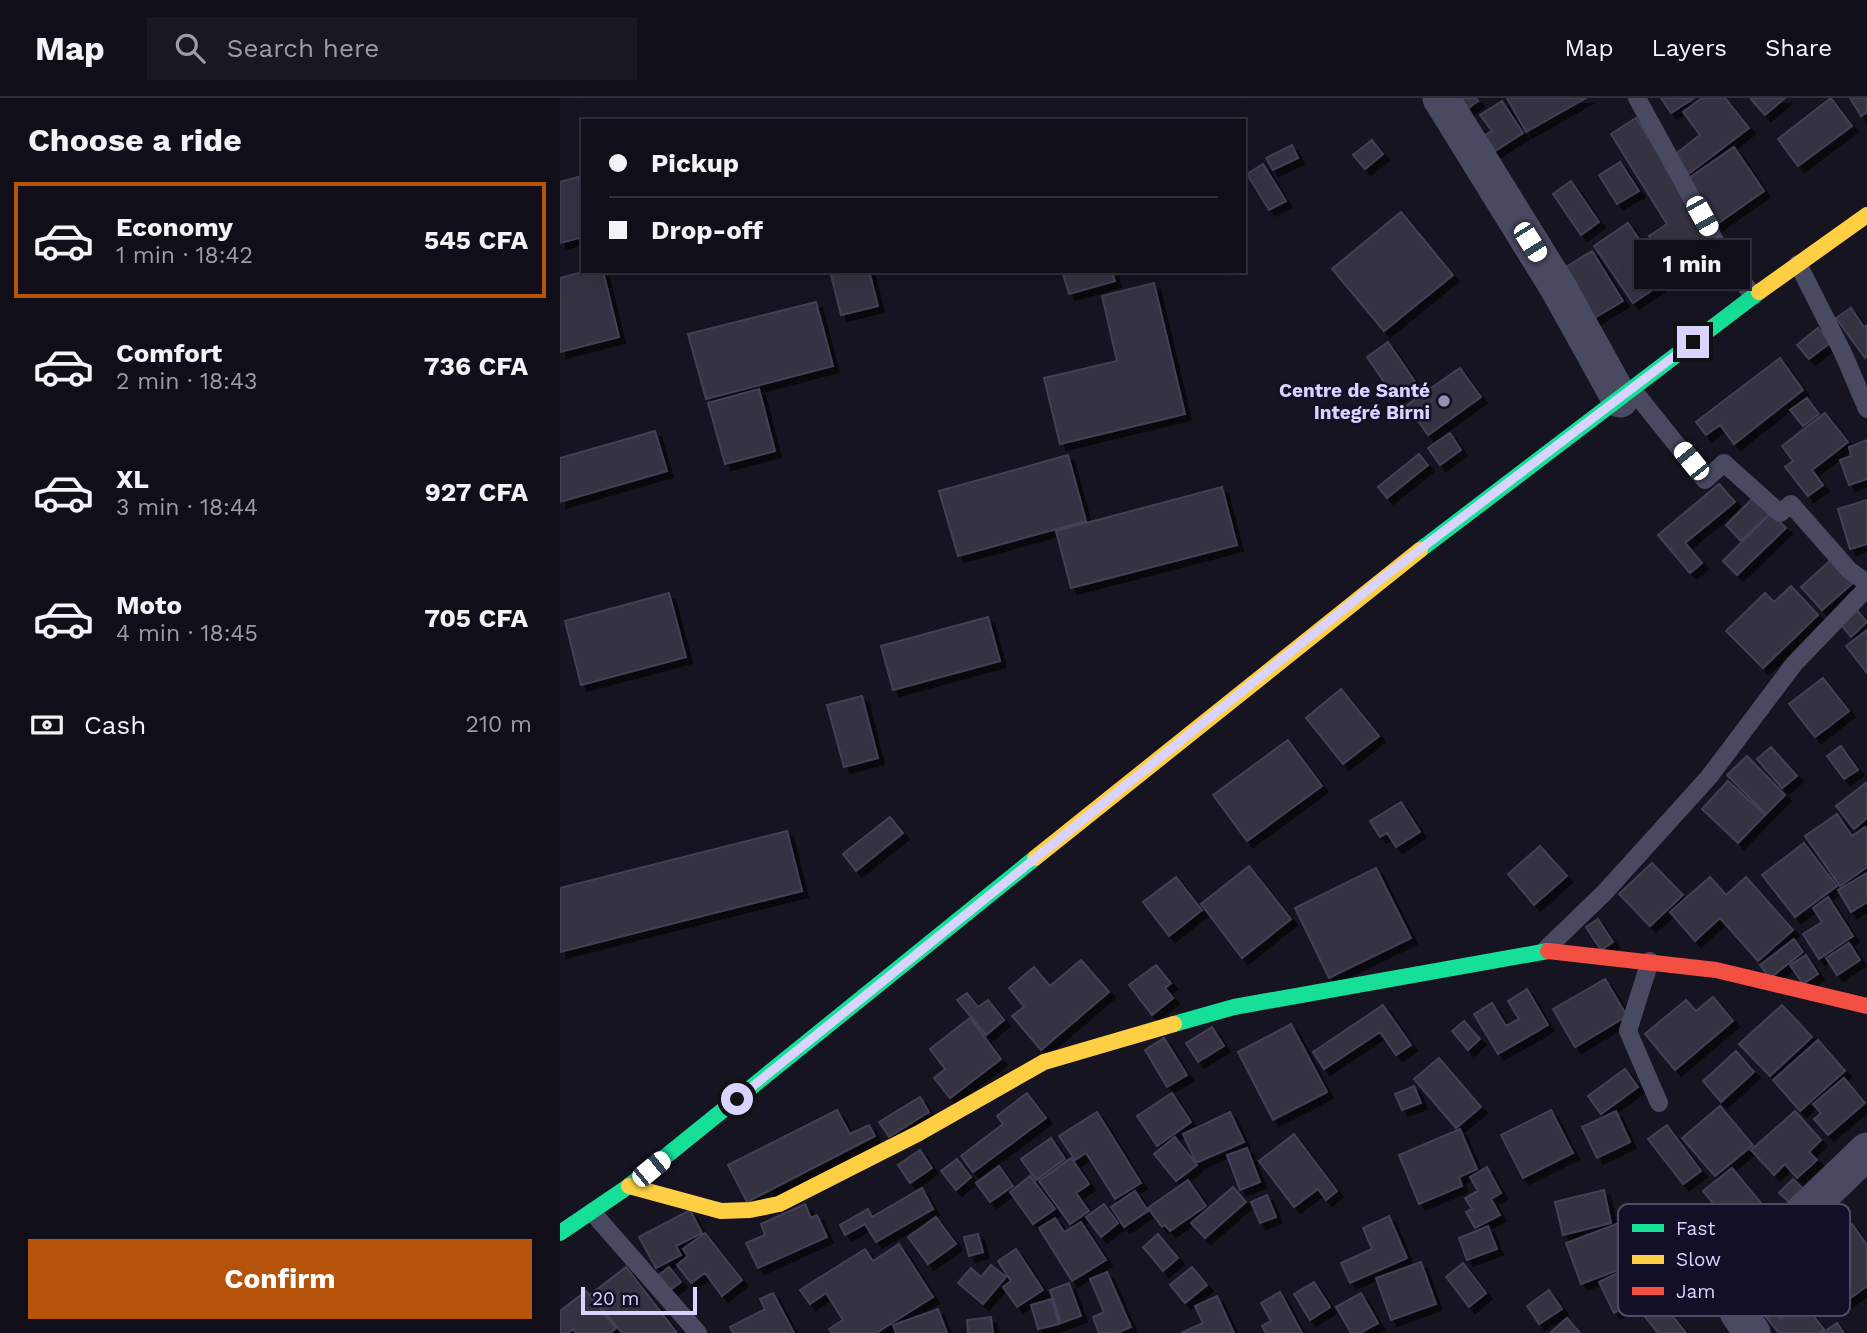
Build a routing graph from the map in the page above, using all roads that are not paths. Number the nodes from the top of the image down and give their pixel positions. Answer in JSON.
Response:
{"nodes":[{"id":1,"x":1441,"y":98,"type":"edge"},
{"id":2,"x":1637,"y":98,"type":"edge"},
{"id":3,"x":1867,"y":215,"type":"edge"},
{"id":4,"x":1798,"y":264,"type":"junction"},
{"id":5,"x":1754,"y":296,"type":"junction"},
{"id":6,"x":1626,"y":394,"type":"junction"},
{"id":7,"x":1867,"y":409,"type":"edge"},
{"id":8,"x":1867,"y":585,"type":"edge"},
{"id":9,"x":1544,"y":951,"type":"junction"},
{"id":10,"x":1650,"y":961,"type":"junction"},
{"id":11,"x":1867,"y":1006,"type":"edge"},
{"id":12,"x":1659,"y":1103,"type":"dead end"},
{"id":13,"x":1867,"y":1151,"type":"edge"},
{"id":14,"x":629,"y":1186,"type":"junction"},
{"id":15,"x":1812,"y":1204,"type":"edge"},
{"id":16,"x":593,"y":1213,"type":"junction"},
{"id":17,"x":560,"y":1233,"type":"edge"},
{"id":18,"x":1741,"y":1316,"type":"edge"},
{"id":19,"x":698,"y":1333,"type":"edge"},
{"id":20,"x":1752,"y":1333,"type":"edge"}],
"edges":[{"from":1,"to":6,"type":"street"},
{"from":2,"to":5,"type":"lane"},
{"from":3,"to":4,"type":"street"},
{"from":4,"to":5,"type":"street"},
{"from":4,"to":7,"type":"lane"},
{"from":5,"to":6,"type":"street"},
{"from":6,"to":8,"type":"lane"},
{"from":6,"to":14,"type":"street"},
{"from":8,"to":9,"type":"lane"},
{"from":9,"to":10,"type":"street"},
{"from":9,"to":14,"type":"street"},
{"from":10,"to":11,"type":"street"},
{"from":10,"to":12,"type":"lane"},
{"from":13,"to":15,"type":"street"},
{"from":14,"to":16,"type":"street"},
{"from":16,"to":17,"type":"street"},
{"from":16,"to":19,"type":"lane"},
{"from":18,"to":20,"type":"street"}]}
